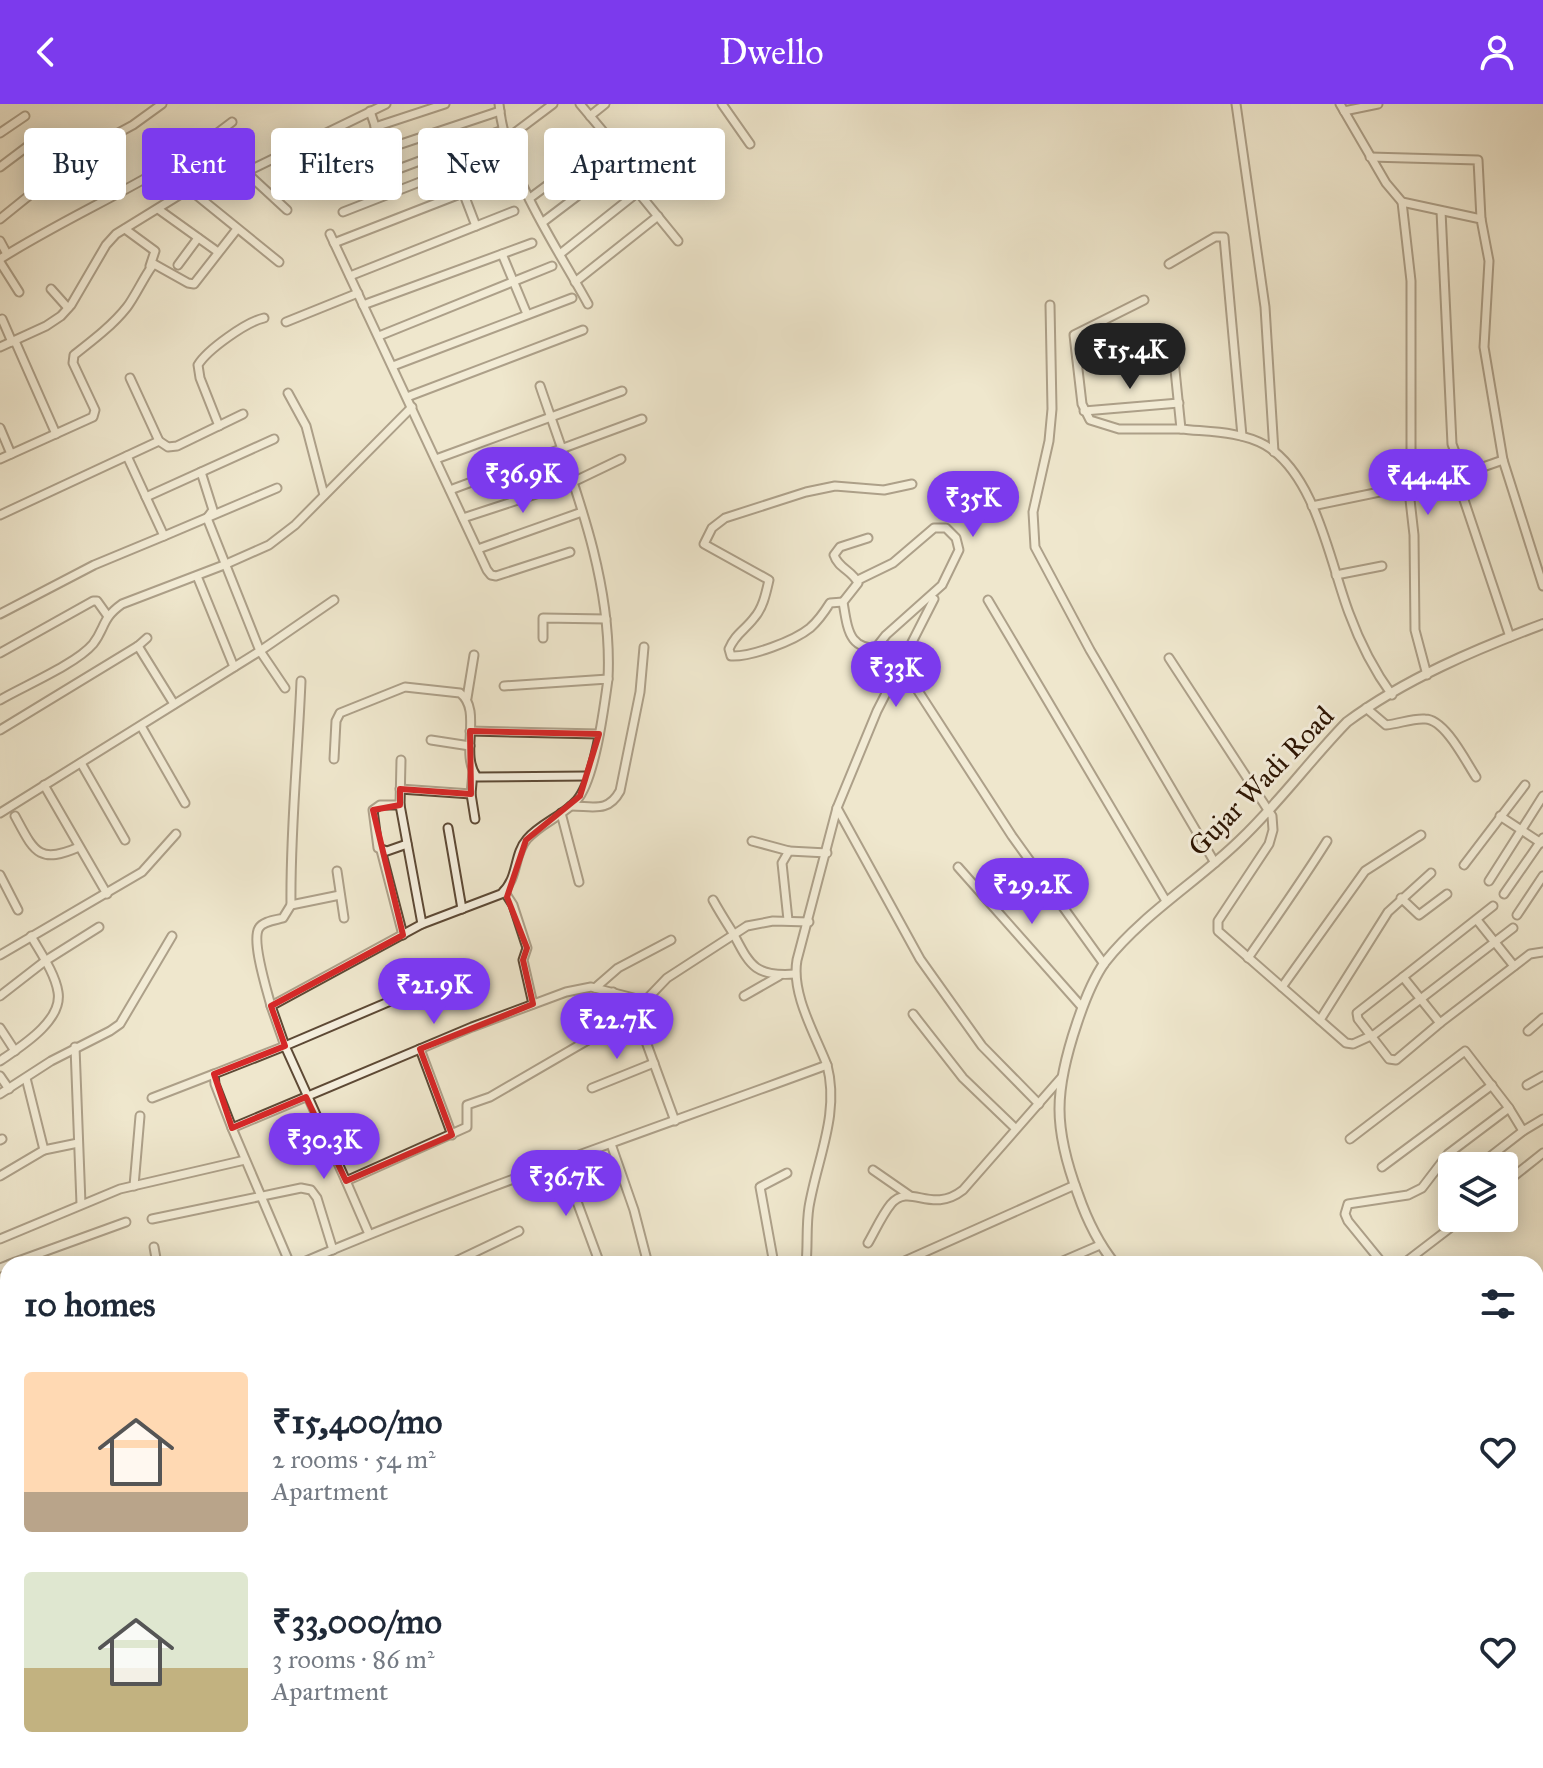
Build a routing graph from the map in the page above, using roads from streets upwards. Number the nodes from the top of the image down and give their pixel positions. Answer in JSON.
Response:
{"nodes":[{"id":1,"x":162,"y":104,"type":"edge"},
{"id":2,"x":386,"y":104,"type":"edge"},
{"id":3,"x":445,"y":104,"type":"edge"},
{"id":4,"x":553,"y":104,"type":"edge"},
{"id":5,"x":580,"y":104,"type":"edge"},
{"id":6,"x":605,"y":104,"type":"edge"},
{"id":7,"x":722,"y":104,"type":"edge"},
{"id":8,"x":1236,"y":104,"type":"edge"},
{"id":9,"x":1378,"y":104,"type":"edge"},
{"id":10,"x":500,"y":107,"type":"edge"},
{"id":11,"x":1342,"y":108,"type":"edge"},
{"id":12,"x":370,"y":111,"type":"junction"},
{"id":13,"x":25,"y":116,"type":"dead end"},
{"id":14,"x":590,"y":116,"type":"junction"},
{"id":15,"x":232,"y":122,"type":"dead end"},
{"id":16,"x":375,"y":127,"type":"joint"},
{"id":17,"x":503,"y":128,"type":"edge"},
{"id":18,"x":525,"y":128,"type":"edge"},
{"id":19,"x":600,"y":128,"type":"edge"},
{"id":20,"x":0,"y":133,"type":"edge"},
{"id":21,"x":402,"y":143,"type":"edge"},
{"id":22,"x":750,"y":144,"type":"dead end"},
{"id":23,"x":24,"y":149,"type":"edge"},
{"id":24,"x":1370,"y":157,"type":"junction"},
{"id":25,"x":0,"y":167,"type":"edge"},
{"id":26,"x":255,"y":168,"type":"edge"},
{"id":27,"x":255,"y":180,"type":"edge"},
{"id":28,"x":418,"y":181,"type":"edge"},
{"id":29,"x":544,"y":188,"type":"edge"},
{"id":30,"x":528,"y":194,"type":"edge"},
{"id":31,"x":530,"y":198,"type":"junction"},
{"id":32,"x":172,"y":200,"type":"edge"},
{"id":33,"x":202,"y":200,"type":"edge"},
{"id":34,"x":443,"y":200,"type":"edge"},
{"id":35,"x":466,"y":200,"type":"edge"},
{"id":36,"x":572,"y":200,"type":"edge"},
{"id":37,"x":1402,"y":202,"type":"junction"},
{"id":38,"x":158,"y":209,"type":"junction"},
{"id":39,"x":1480,"y":209,"type":"junction"},
{"id":40,"x":287,"y":210,"type":"dead end"},
{"id":41,"x":514,"y":211,"type":"dead end"},
{"id":42,"x":1441,"y":211,"type":"junction"},
{"id":43,"x":343,"y":212,"type":"dead end"},
{"id":44,"x":1467,"y":215,"type":"junction"},
{"id":45,"x":658,"y":216,"type":"junction"},
{"id":46,"x":0,"y":219,"type":"edge"},
{"id":47,"x":1481,"y":219,"type":"junction"},
{"id":48,"x":543,"y":222,"type":"junction"},
{"id":49,"x":476,"y":226,"type":"junction"},
{"id":50,"x":125,"y":229,"type":"junction"},
{"id":51,"x":237,"y":229,"type":"junction"},
{"id":52,"x":330,"y":234,"type":"dead end"},
{"id":53,"x":198,"y":238,"type":"junction"},
{"id":54,"x":0,"y":241,"type":"edge"},
{"id":55,"x":678,"y":241,"type":"dead end"},
{"id":56,"x":334,"y":243,"type":"junction"},
{"id":57,"x":532,"y":243,"type":"dead end"},
{"id":58,"x":218,"y":252,"type":"junction"},
{"id":59,"x":502,"y":254,"type":"junction"},
{"id":60,"x":560,"y":254,"type":"junction"},
{"id":61,"x":2,"y":258,"type":"edge"},
{"id":62,"x":279,"y":262,"type":"dead end"},
{"id":63,"x":1169,"y":264,"type":"dead end"},
{"id":64,"x":178,"y":265,"type":"dead end"},
{"id":65,"x":552,"y":266,"type":"dead end"},
{"id":66,"x":149,"y":268,"type":"junction"},
{"id":67,"x":350,"y":276,"type":"junction"},
{"id":68,"x":575,"y":282,"type":"junction"},
{"id":69,"x":514,"y":283,"type":"junction"},
{"id":70,"x":51,"y":289,"type":"dead end"},
{"id":71,"x":19,"y":292,"type":"dead end"},
{"id":72,"x":358,"y":293,"type":"junction"},
{"id":73,"x":572,"y":298,"type":"dead end"},
{"id":74,"x":1144,"y":300,"type":"dead end"},
{"id":75,"x":588,"y":304,"type":"dead end"},
{"id":76,"x":363,"y":305,"type":"junction"},
{"id":77,"x":1050,"y":305,"type":"dead end"},
{"id":78,"x":68,"y":308,"type":"junction"},
{"id":79,"x":527,"y":314,"type":"junction"},
{"id":80,"x":264,"y":318,"type":"dead end"},
{"id":81,"x":2,"y":319,"type":"dead end"},
{"id":82,"x":286,"y":322,"type":"dead end"},
{"id":83,"x":583,"y":330,"type":"dead end"},
{"id":84,"x":379,"y":336,"type":"junction"},
{"id":85,"x":14,"y":341,"type":"junction"},
{"id":86,"x":0,"y":347,"type":"edge"},
{"id":87,"x":1167,"y":348,"type":"dead end"},
{"id":88,"x":1077,"y":358,"type":"junction"},
{"id":89,"x":1174,"y":360,"type":"dead end"},
{"id":90,"x":393,"y":366,"type":"junction"},
{"id":91,"x":130,"y":378,"type":"dead end"},
{"id":92,"x":540,"y":386,"type":"dead end"},
{"id":93,"x":622,"y":391,"type":"dead end"},
{"id":94,"x":288,"y":393,"type":"dead end"},
{"id":95,"x":407,"y":397,"type":"junction"},
{"id":96,"x":1179,"y":403,"type":"junction"},
{"id":97,"x":412,"y":407,"type":"junction"},
{"id":98,"x":1084,"y":411,"type":"junction"},
{"id":99,"x":243,"y":414,"type":"dead end"},
{"id":100,"x":550,"y":416,"type":"junction"},
{"id":101,"x":642,"y":419,"type":"dead end"},
{"id":102,"x":219,"y":426,"type":"junction"},
{"id":103,"x":0,"y":428,"type":"edge"},
{"id":104,"x":1181,"y":429,"type":"junction"},
{"id":105,"x":56,"y":434,"type":"junction"},
{"id":106,"x":1242,"y":436,"type":"junction"},
{"id":107,"x":274,"y":439,"type":"dead end"},
{"id":108,"x":159,"y":441,"type":"junction"},
{"id":109,"x":562,"y":450,"type":"junction"},
{"id":110,"x":1274,"y":452,"type":"junction"},
{"id":111,"x":11,"y":454,"type":"junction"},
{"id":112,"x":127,"y":456,"type":"junction"},
{"id":113,"x":0,"y":459,"type":"edge"},
{"id":114,"x":436,"y":459,"type":"junction"},
{"id":115,"x":621,"y":459,"type":"dead end"},
{"id":116,"x":1503,"y":460,"type":"junction"},
{"id":117,"x":201,"y":472,"type":"junction"},
{"id":118,"x":573,"y":482,"type":"junction"},
{"id":119,"x":912,"y":484,"type":"dead end"},
{"id":120,"x":277,"y":488,"type":"dead end"},
{"id":121,"x":1460,"y":488,"type":"dead end"},
{"id":122,"x":1407,"y":489,"type":"junction"},
{"id":123,"x":450,"y":490,"type":"junction"},
{"id":124,"x":324,"y":495,"type":"junction"},
{"id":125,"x":146,"y":497,"type":"junction"},
{"id":126,"x":1312,"y":506,"type":"junction"},
{"id":127,"x":582,"y":512,"type":"junction"},
{"id":128,"x":0,"y":515,"type":"edge"},
{"id":129,"x":207,"y":518,"type":"junction"},
{"id":130,"x":463,"y":518,"type":"junction"},
{"id":131,"x":164,"y":536,"type":"junction"},
{"id":132,"x":868,"y":538,"type":"dead end"},
{"id":133,"x":478,"y":549,"type":"junction"},
{"id":134,"x":570,"y":552,"type":"dead end"},
{"id":135,"x":224,"y":565,"type":"junction"},
{"id":136,"x":1382,"y":566,"type":"dead end"},
{"id":137,"x":1336,"y":575,"type":"junction"},
{"id":138,"x":197,"y":576,"type":"junction"},
{"id":139,"x":858,"y":580,"type":"junction"},
{"id":140,"x":1543,"y":586,"type":"edge"},
{"id":141,"x":934,"y":599,"type":"dead end"},
{"id":142,"x":334,"y":600,"type":"dead end"},
{"id":143,"x":988,"y":600,"type":"dead end"},
{"id":144,"x":843,"y":602,"type":"junction"},
{"id":145,"x":0,"y":614,"type":"edge"},
{"id":146,"x":107,"y":615,"type":"junction"},
{"id":147,"x":606,"y":619,"type":"junction"},
{"id":148,"x":1543,"y":624,"type":"edge"},
{"id":149,"x":1510,"y":637,"type":"junction"},
{"id":150,"x":147,"y":638,"type":"dead end"},
{"id":151,"x":543,"y":638,"type":"dead end"},
{"id":152,"x":138,"y":646,"type":"junction"},
{"id":153,"x":644,"y":647,"type":"dead end"},
{"id":154,"x":875,"y":649,"type":"junction"},
{"id":155,"x":260,"y":651,"type":"junction"},
{"id":156,"x":0,"y":653,"type":"edge"},
{"id":157,"x":474,"y":655,"type":"dead end"},
{"id":158,"x":1169,"y":658,"type":"dead end"},
{"id":159,"x":900,"y":663,"type":"junction"},
{"id":160,"x":234,"y":667,"type":"junction"},
{"id":161,"x":1427,"y":675,"type":"junction"},
{"id":162,"x":608,"y":679,"type":"junction"},
{"id":163,"x":301,"y":681,"type":"dead end"},
{"id":164,"x":504,"y":686,"type":"dead end"},
{"id":165,"x":285,"y":688,"type":"dead end"},
{"id":166,"x":1392,"y":695,"type":"junction"},
{"id":167,"x":467,"y":698,"type":"junction"},
{"id":168,"x":0,"y":700,"type":"edge"},
{"id":169,"x":174,"y":704,"type":"junction"},
{"id":170,"x":1366,"y":708,"type":"junction"},
{"id":171,"x":141,"y":726,"type":"junction"},
{"id":172,"x":0,"y":730,"type":"edge"},
{"id":173,"x":470,"y":731,"type":"junction"},
{"id":174,"x":599,"y":734,"type":"junction"},
{"id":175,"x":431,"y":740,"type":"dead end"},
{"id":176,"x":470,"y":746,"type":"junction"},
{"id":177,"x":334,"y":759,"type":"dead end"},
{"id":178,"x":401,"y":760,"type":"dead end"},
{"id":179,"x":81,"y":763,"type":"junction"},
{"id":180,"x":473,"y":772,"type":"junction"},
{"id":181,"x":587,"y":776,"type":"junction"},
{"id":182,"x":1476,"y":777,"type":"dead end"},
{"id":183,"x":44,"y":785,"type":"junction"},
{"id":184,"x":1525,"y":785,"type":"dead end"},
{"id":185,"x":400,"y":789,"type":"junction"},
{"id":186,"x":471,"y":794,"type":"junction"},
{"id":187,"x":1543,"y":796,"type":"edge"},
{"id":188,"x":185,"y":803,"type":"dead end"},
{"id":189,"x":400,"y":805,"type":"junction"},
{"id":190,"x":571,"y":806,"type":"junction"},
{"id":191,"x":837,"y":808,"type":"junction"},
{"id":192,"x":1269,"y":809,"type":"junction"},
{"id":193,"x":0,"y":811,"type":"edge"},
{"id":194,"x":561,"y":813,"type":"junction"},
{"id":195,"x":15,"y":816,"type":"dead end"},
{"id":196,"x":1500,"y":816,"type":"junction"},
{"id":197,"x":475,"y":819,"type":"dead end"},
{"id":198,"x":448,"y":828,"type":"dead end"},
{"id":199,"x":1521,"y":830,"type":"junction"},
{"id":200,"x":176,"y":834,"type":"dead end"},
{"id":201,"x":1421,"y":835,"type":"dead end"},
{"id":202,"x":125,"y":840,"type":"dead end"},
{"id":203,"x":752,"y":841,"type":"dead end"},
{"id":204,"x":1327,"y":841,"type":"dead end"},
{"id":205,"x":1542,"y":842,"type":"edge"},
{"id":206,"x":407,"y":844,"type":"junction"},
{"id":207,"x":79,"y":847,"type":"junction"},
{"id":208,"x":381,"y":850,"type":"junction"},
{"id":209,"x":789,"y":851,"type":"junction"},
{"id":210,"x":827,"y":853,"type":"junction"},
{"id":211,"x":1215,"y":863,"type":"junction"},
{"id":212,"x":1464,"y":865,"type":"dead end"},
{"id":213,"x":958,"y":867,"type":"dead end"},
{"id":214,"x":337,"y":871,"type":"dead end"},
{"id":215,"x":1431,"y":873,"type":"dead end"},
{"id":216,"x":0,"y":875,"type":"edge"},
{"id":217,"x":1543,"y":876,"type":"edge"},
{"id":218,"x":1489,"y":881,"type":"dead end"},
{"id":219,"x":579,"y":882,"type":"dead end"},
{"id":220,"x":504,"y":891,"type":"junction"},
{"id":221,"x":107,"y":894,"type":"junction"},
{"id":222,"x":1447,"y":894,"type":"dead end"},
{"id":223,"x":1504,"y":894,"type":"dead end"},
{"id":224,"x":340,"y":895,"type":"junction"},
{"id":225,"x":1401,"y":898,"type":"junction"},
{"id":226,"x":713,"y":900,"type":"dead end"},
{"id":227,"x":1166,"y":901,"type":"junction"},
{"id":228,"x":291,"y":905,"type":"junction"},
{"id":229,"x":1493,"y":906,"type":"dead end"},
{"id":230,"x":462,"y":909,"type":"junction"},
{"id":231,"x":18,"y":910,"type":"dead end"},
{"id":232,"x":1517,"y":915,"type":"dead end"},
{"id":233,"x":344,"y":918,"type":"dead end"},
{"id":234,"x":788,"y":920,"type":"junction"},
{"id":235,"x":1477,"y":920,"type":"junction"},
{"id":236,"x":809,"y":922,"type":"junction"},
{"id":237,"x":422,"y":924,"type":"junction"},
{"id":238,"x":99,"y":927,"type":"dead end"},
{"id":239,"x":1513,"y":928,"type":"dead end"},
{"id":240,"x":733,"y":933,"type":"junction"},
{"id":241,"x":403,"y":935,"type":"junction"},
{"id":242,"x":31,"y":936,"type":"junction"},
{"id":243,"x":172,"y":936,"type":"dead end"},
{"id":244,"x":671,"y":940,"type":"dead end"},
{"id":245,"x":1495,"y":943,"type":"junction"},
{"id":246,"x":1543,"y":952,"type":"edge"},
{"id":247,"x":0,"y":955,"type":"edge"},
{"id":248,"x":1248,"y":958,"type":"junction"},
{"id":249,"x":45,"y":961,"type":"junction"},
{"id":250,"x":1104,"y":964,"type":"junction"},
{"id":251,"x":1514,"y":966,"type":"junction"},
{"id":252,"x":461,"y":971,"type":"dead end"},
{"id":253,"x":795,"y":974,"type":"junction"},
{"id":254,"x":781,"y":975,"type":"junction"},
{"id":255,"x":1403,"y":977,"type":"junction"},
{"id":256,"x":1282,"y":987,"type":"junction"},
{"id":257,"x":595,"y":988,"type":"junction"},
{"id":258,"x":613,"y":992,"type":"junction"},
{"id":259,"x":0,"y":996,"type":"edge"},
{"id":260,"x":744,"y":996,"type":"dead end"},
{"id":261,"x":1422,"y":1000,"type":"junction"},
{"id":262,"x":533,"y":1004,"type":"junction"},
{"id":263,"x":644,"y":1005,"type":"junction"},
{"id":264,"x":271,"y":1006,"type":"junction"},
{"id":265,"x":1082,"y":1007,"type":"junction"},
{"id":266,"x":913,"y":1014,"type":"dead end"},
{"id":267,"x":1543,"y":1018,"type":"edge"},
{"id":268,"x":1320,"y":1020,"type":"junction"},
{"id":269,"x":1440,"y":1023,"type":"junction"},
{"id":270,"x":0,"y":1028,"type":"edge"},
{"id":271,"x":1528,"y":1031,"type":"dead end"},
{"id":272,"x":1371,"y":1035,"type":"junction"},
{"id":273,"x":595,"y":1036,"type":"junction"},
{"id":274,"x":285,"y":1046,"type":"junction"},
{"id":275,"x":75,"y":1047,"type":"junction"},
{"id":276,"x":420,"y":1049,"type":"junction"},
{"id":277,"x":15,"y":1051,"type":"junction"},
{"id":278,"x":0,"y":1061,"type":"edge"},
{"id":279,"x":654,"y":1063,"type":"junction"},
{"id":280,"x":827,"y":1065,"type":"junction"},
{"id":281,"x":214,"y":1074,"type":"junction"},
{"id":282,"x":0,"y":1076,"type":"edge"},
{"id":283,"x":1543,"y":1076,"type":"edge"},
{"id":284,"x":26,"y":1078,"type":"junction"},
{"id":285,"x":1061,"y":1078,"type":"junction"},
{"id":286,"x":1492,"y":1085,"type":"junction"},
{"id":287,"x":1527,"y":1085,"type":"dead end"},
{"id":288,"x":592,"y":1088,"type":"dead end"},
{"id":289,"x":9,"y":1089,"type":"junction"},
{"id":290,"x":0,"y":1094,"type":"edge"},
{"id":291,"x":306,"y":1097,"type":"junction"},
{"id":292,"x":152,"y":1098,"type":"dead end"},
{"id":293,"x":1039,"y":1104,"type":"junction"},
{"id":294,"x":1509,"y":1108,"type":"junction"},
{"id":295,"x":140,"y":1116,"type":"dead end"},
{"id":296,"x":1543,"y":1119,"type":"edge"},
{"id":297,"x":675,"y":1121,"type":"junction"},
{"id":298,"x":232,"y":1128,"type":"junction"},
{"id":299,"x":1015,"y":1128,"type":"junction"},
{"id":300,"x":1523,"y":1131,"type":"junction"},
{"id":301,"x":452,"y":1135,"type":"junction"},
{"id":302,"x":1350,"y":1139,"type":"dead end"},
{"id":303,"x":78,"y":1143,"type":"junction"},
{"id":304,"x":611,"y":1144,"type":"junction"},
{"id":305,"x":44,"y":1150,"type":"junction"},
{"id":306,"x":1496,"y":1152,"type":"edge"},
{"id":307,"x":1543,"y":1153,"type":"edge"},
{"id":308,"x":245,"y":1160,"type":"junction"},
{"id":309,"x":562,"y":1161,"type":"junction"},
{"id":310,"x":1382,"y":1167,"type":"dead end"},
{"id":311,"x":873,"y":1170,"type":"dead end"},
{"id":312,"x":787,"y":1173,"type":"dead end"},
{"id":313,"x":1518,"y":1173,"type":"edge"},
{"id":314,"x":0,"y":1176,"type":"edge"},
{"id":315,"x":346,"y":1181,"type":"junction"},
{"id":316,"x":1075,"y":1185,"type":"junction"},
{"id":317,"x":134,"y":1186,"type":"junction"},
{"id":318,"x":909,"y":1195,"type":"junction"},
{"id":319,"x":261,"y":1197,"type":"junction"},
{"id":320,"x":81,"y":1204,"type":"junction"},
{"id":321,"x":152,"y":1219,"type":"dead end"},
{"id":322,"x":126,"y":1222,"type":"dead end"},
{"id":323,"x":519,"y":1231,"type":"dead end"},
{"id":324,"x":1445,"y":1232,"type":"edge"},
{"id":325,"x":369,"y":1234,"type":"junction"},
{"id":326,"x":0,"y":1239,"type":"edge"},
{"id":327,"x":868,"y":1243,"type":"dead end"},
{"id":328,"x":1100,"y":1245,"type":"junction"},
{"id":329,"x":154,"y":1247,"type":"dead end"},
{"id":330,"x":333,"y":1250,"type":"junction"},
{"id":331,"x":31,"y":1256,"type":"edge"},
{"id":332,"x":156,"y":1256,"type":"edge"},
{"id":333,"x":287,"y":1256,"type":"edge"},
{"id":334,"x":318,"y":1256,"type":"edge"},
{"id":335,"x":467,"y":1256,"type":"edge"},
{"id":336,"x":597,"y":1256,"type":"edge"},
{"id":337,"x":646,"y":1256,"type":"edge"},
{"id":338,"x":773,"y":1256,"type":"edge"},
{"id":339,"x":806,"y":1256,"type":"edge"},
{"id":340,"x":916,"y":1256,"type":"edge"},
{"id":341,"x":1075,"y":1256,"type":"edge"},
{"id":342,"x":1109,"y":1256,"type":"edge"},
{"id":343,"x":1376,"y":1256,"type":"edge"},
{"id":344,"x":1413,"y":1256,"type":"edge"}],
"edges":[{"from":1,"to":46,"type":"street"},
{"from":2,"to":12,"type":"street"},
{"from":3,"to":16,"type":"street"},
{"from":4,"to":18,"type":"street"},
{"from":5,"to":14,"type":"street"},
{"from":6,"to":14,"type":"street"},
{"from":7,"to":22,"type":"street"},
{"from":8,"to":110,"type":"street"},
{"from":9,"to":11,"type":"street"},
{"from":10,"to":17,"type":"street"},
{"from":10,"to":21,"type":"street"},
{"from":11,"to":24,"type":"street"},
{"from":12,"to":16,"type":"street"},
{"from":12,"to":26,"type":"street"},
{"from":13,"to":20,"type":"street"},
{"from":14,"to":19,"type":"street"},
{"from":15,"to":61,"type":"street"},
{"from":23,"to":25,"type":"street"},
{"from":24,"to":37,"type":"street"},
{"from":24,"to":39,"type":"street"},
{"from":27,"to":40,"type":"street"},
{"from":28,"to":43,"type":"street"},
{"from":29,"to":31,"type":"street"},
{"from":30,"to":31,"type":"street"},
{"from":31,"to":48,"type":"street"},
{"from":32,"to":38,"type":"street"},
{"from":33,"to":51,"type":"street"},
{"from":34,"to":56,"type":"street"},
{"from":35,"to":49,"type":"street"},
{"from":36,"to":48,"type":"street"},
{"from":37,"to":42,"type":"street"},
{"from":37,"to":122,"type":"street"},
{"from":38,"to":50,"type":"street"},
{"from":38,"to":53,"type":"street"},
{"from":39,"to":44,"type":"street"},
{"from":39,"to":47,"type":"street"},
{"from":41,"to":49,"type":"street"},
{"from":42,"to":44,"type":"street"},
{"from":42,"to":116,"type":"street"},
{"from":44,"to":47,"type":"street"},
{"from":45,"to":55,"type":"street"},
{"from":45,"to":60,"type":"street"},
{"from":45,"to":68,"type":"street"},
{"from":47,"to":116,"type":"street"},
{"from":48,"to":60,"type":"street"},
{"from":49,"to":67,"type":"street"},
{"from":50,"to":66,"type":"street"},
{"from":50,"to":78,"type":"street"},
{"from":51,"to":58,"type":"street"},
{"from":51,"to":62,"type":"street"},
{"from":52,"to":56,"type":"street"},
{"from":53,"to":58,"type":"street"},
{"from":53,"to":64,"type":"street"},
{"from":54,"to":61,"type":"street"},
{"from":56,"to":67,"type":"street"},
{"from":57,"to":59,"type":"street"},
{"from":58,"to":66,"type":"street"},
{"from":59,"to":69,"type":"street"},
{"from":59,"to":76,"type":"street"},
{"from":60,"to":68,"type":"street"},
{"from":61,"to":71,"type":"street"},
{"from":63,"to":106,"type":"street"},
{"from":65,"to":69,"type":"street"},
{"from":66,"to":105,"type":"street"},
{"from":67,"to":72,"type":"street"},
{"from":68,"to":75,"type":"street"},
{"from":69,"to":79,"type":"street"},
{"from":69,"to":84,"type":"street"},
{"from":70,"to":78,"type":"street"},
{"from":72,"to":76,"type":"street"},
{"from":72,"to":82,"type":"street"},
{"from":73,"to":79,"type":"street"},
{"from":74,"to":88,"type":"street"},
{"from":76,"to":84,"type":"street"},
{"from":77,"to":211,"type":"street"},
{"from":78,"to":85,"type":"street"},
{"from":79,"to":90,"type":"street"},
{"from":80,"to":102,"type":"street"},
{"from":81,"to":85,"type":"street"},
{"from":83,"to":95,"type":"street"},
{"from":84,"to":90,"type":"street"},
{"from":85,"to":86,"type":"street"},
{"from":85,"to":105,"type":"street"},
{"from":87,"to":88,"type":"street"},
{"from":88,"to":98,"type":"street"},
{"from":89,"to":96,"type":"street"},
{"from":90,"to":95,"type":"street"},
{"from":91,"to":108,"type":"street"},
{"from":92,"to":100,"type":"street"},
{"from":93,"to":100,"type":"street"},
{"from":94,"to":124,"type":"street"},
{"from":95,"to":97,"type":"street"},
{"from":96,"to":98,"type":"street"},
{"from":96,"to":104,"type":"street"},
{"from":97,"to":114,"type":"street"},
{"from":97,"to":124,"type":"street"},
{"from":98,"to":104,"type":"street"},
{"from":99,"to":102,"type":"street"},
{"from":100,"to":109,"type":"street"},
{"from":100,"to":114,"type":"street"},
{"from":101,"to":109,"type":"street"},
{"from":102,"to":108,"type":"street"},
{"from":103,"to":111,"type":"street"},
{"from":104,"to":106,"type":"street"},
{"from":105,"to":111,"type":"street"},
{"from":106,"to":110,"type":"street"},
{"from":107,"to":117,"type":"street"},
{"from":108,"to":112,"type":"street"},
{"from":109,"to":118,"type":"street"},
{"from":109,"to":123,"type":"street"},
{"from":110,"to":126,"type":"street"},
{"from":111,"to":113,"type":"street"},
{"from":112,"to":125,"type":"street"},
{"from":112,"to":128,"type":"street"},
{"from":114,"to":123,"type":"street"},
{"from":115,"to":118,"type":"street"},
{"from":116,"to":140,"type":"street"},
{"from":117,"to":125,"type":"street"},
{"from":117,"to":129,"type":"street"},
{"from":118,"to":127,"type":"street"},
{"from":118,"to":130,"type":"street"},
{"from":119,"to":144,"type":"street"},
{"from":120,"to":129,"type":"street"},
{"from":121,"to":149,"type":"street"},
{"from":122,"to":126,"type":"street"},
{"from":122,"to":161,"type":"street"},
{"from":123,"to":130,"type":"street"},
{"from":124,"to":135,"type":"street"},
{"from":125,"to":131,"type":"street"},
{"from":126,"to":137,"type":"street"},
{"from":127,"to":133,"type":"street"},
{"from":127,"to":147,"type":"street"},
{"from":129,"to":131,"type":"street"},
{"from":129,"to":135,"type":"street"},
{"from":130,"to":133,"type":"street"},
{"from":131,"to":145,"type":"street"},
{"from":132,"to":139,"type":"street"},
{"from":133,"to":134,"type":"street"},
{"from":135,"to":138,"type":"street"},
{"from":135,"to":155,"type":"street"},
{"from":136,"to":137,"type":"street"},
{"from":137,"to":166,"type":"street"},
{"from":138,"to":146,"type":"street"},
{"from":138,"to":160,"type":"street"},
{"from":139,"to":144,"type":"street"},
{"from":139,"to":154,"type":"street"},
{"from":141,"to":159,"type":"street"},
{"from":142,"to":155,"type":"street"},
{"from":143,"to":227,"type":"street"},
{"from":144,"to":154,"type":"street"},
{"from":146,"to":156,"type":"street"},
{"from":146,"to":168,"type":"street"},
{"from":147,"to":151,"type":"street"},
{"from":147,"to":162,"type":"street"},
{"from":148,"to":149,"type":"street","name":"Gujar Wadi Road"},
{"from":149,"to":161,"type":"street","name":"Gujar Wadi Road"},
{"from":150,"to":152,"type":"street"},
{"from":152,"to":169,"type":"street"},
{"from":152,"to":172,"type":"street"},
{"from":153,"to":190,"type":"street"},
{"from":154,"to":159,"type":"street"},
{"from":155,"to":160,"type":"street"},
{"from":155,"to":165,"type":"street"},
{"from":157,"to":167,"type":"street"},
{"from":158,"to":192,"type":"street"},
{"from":159,"to":191,"type":"street"},
{"from":159,"to":250,"type":"street"},
{"from":160,"to":169,"type":"street"},
{"from":161,"to":166,"type":"street","name":"Gujar Wadi Road"},
{"from":162,"to":164,"type":"street"},
{"from":162,"to":174,"type":"street"},
{"from":163,"to":228,"type":"street"},
{"from":166,"to":170,"type":"street","name":"Gujar Wadi Road"},
{"from":167,"to":173,"type":"street"},
{"from":167,"to":177,"type":"street"},
{"from":169,"to":171,"type":"street"},
{"from":170,"to":182,"type":"street"},
{"from":170,"to":192,"type":"street","name":"Gujar Wadi Road"},
{"from":171,"to":179,"type":"street"},
{"from":171,"to":188,"type":"street"},
{"from":173,"to":174,"type":"street"},
{"from":173,"to":176,"type":"street"},
{"from":174,"to":181,"type":"street"},
{"from":175,"to":176,"type":"street"},
{"from":176,"to":180,"type":"street"},
{"from":178,"to":185,"type":"street"},
{"from":179,"to":183,"type":"street"},
{"from":179,"to":202,"type":"street"},
{"from":180,"to":181,"type":"street"},
{"from":180,"to":186,"type":"street"},
{"from":181,"to":190,"type":"street"},
{"from":183,"to":193,"type":"street"},
{"from":183,"to":207,"type":"street"},
{"from":184,"to":196,"type":"street"},
{"from":185,"to":186,"type":"street"},
{"from":185,"to":189,"type":"street"},
{"from":186,"to":197,"type":"street"},
{"from":187,"to":199,"type":"street"},
{"from":189,"to":206,"type":"street"},
{"from":189,"to":208,"type":"street"},
{"from":190,"to":194,"type":"street"},
{"from":191,"to":210,"type":"street"},
{"from":191,"to":293,"type":"street"},
{"from":192,"to":211,"type":"street","name":"Gujar Wadi Road"},
{"from":192,"to":248,"type":"street"},
{"from":194,"to":219,"type":"street"},
{"from":194,"to":220,"type":"street"},
{"from":195,"to":207,"type":"street"},
{"from":196,"to":199,"type":"street"},
{"from":196,"to":212,"type":"street"},
{"from":198,"to":230,"type":"street"},
{"from":199,"to":205,"type":"street"},
{"from":199,"to":218,"type":"street"},
{"from":200,"to":221,"type":"street"},
{"from":201,"to":256,"type":"street"},
{"from":203,"to":209,"type":"street"},
{"from":204,"to":248,"type":"street"},
{"from":205,"to":223,"type":"street"},
{"from":206,"to":208,"type":"street"},
{"from":206,"to":237,"type":"street"},
{"from":207,"to":221,"type":"street"},
{"from":208,"to":241,"type":"street"},
{"from":209,"to":210,"type":"street"},
{"from":209,"to":234,"type":"street"},
{"from":210,"to":236,"type":"street"},
{"from":211,"to":227,"type":"street","name":"Gujar Wadi Road"},
{"from":213,"to":265,"type":"street"},
{"from":214,"to":224,"type":"street"},
{"from":215,"to":225,"type":"street"},
{"from":216,"to":231,"type":"street"},
{"from":217,"to":232,"type":"street"},
{"from":220,"to":230,"type":"street"},
{"from":220,"to":262,"type":"street"},
{"from":221,"to":242,"type":"street"},
{"from":222,"to":225,"type":"street"},
{"from":224,"to":228,"type":"street"},
{"from":224,"to":233,"type":"street"},
{"from":225,"to":268,"type":"street"},
{"from":226,"to":240,"type":"street"},
{"from":227,"to":250,"type":"street","name":"Gujar Wadi Road"},
{"from":228,"to":264,"type":"street"},
{"from":229,"to":235,"type":"street"},
{"from":230,"to":237,"type":"street"},
{"from":234,"to":236,"type":"street"},
{"from":234,"to":240,"type":"street"},
{"from":235,"to":245,"type":"street"},
{"from":235,"to":255,"type":"street"},
{"from":236,"to":253,"type":"street"},
{"from":237,"to":241,"type":"street"},
{"from":238,"to":249,"type":"street"},
{"from":239,"to":245,"type":"street"},
{"from":240,"to":254,"type":"street"},
{"from":240,"to":263,"type":"street"},
{"from":241,"to":264,"type":"street"},
{"from":242,"to":247,"type":"street"},
{"from":242,"to":249,"type":"street"},
{"from":243,"to":275,"type":"street"},
{"from":244,"to":257,"type":"street"},
{"from":245,"to":251,"type":"street"},
{"from":245,"to":261,"type":"street"},
{"from":246,"to":251,"type":"street"},
{"from":248,"to":256,"type":"street"},
{"from":249,"to":259,"type":"street"},
{"from":249,"to":277,"type":"street"},
{"from":250,"to":265,"type":"street","name":"Gujar Wadi Road"},
{"from":251,"to":269,"type":"street"},
{"from":252,"to":274,"type":"street"},
{"from":253,"to":254,"type":"street"},
{"from":253,"to":280,"type":"street"},
{"from":254,"to":260,"type":"street"},
{"from":255,"to":261,"type":"street"},
{"from":255,"to":272,"type":"street"},
{"from":256,"to":268,"type":"street"},
{"from":257,"to":258,"type":"street"},
{"from":257,"to":262,"type":"street"},
{"from":258,"to":263,"type":"street"},
{"from":258,"to":273,"type":"street"},
{"from":261,"to":269,"type":"street"},
{"from":261,"to":272,"type":"street"},
{"from":262,"to":276,"type":"street"},
{"from":263,"to":273,"type":"street"},
{"from":263,"to":279,"type":"street"},
{"from":264,"to":274,"type":"street"},
{"from":265,"to":285,"type":"street","name":"Gujar Wadi Road"},
{"from":266,"to":299,"type":"street"},
{"from":267,"to":271,"type":"street"},
{"from":268,"to":272,"type":"street"},
{"from":269,"to":272,"type":"street"},
{"from":270,"to":277,"type":"street"},
{"from":273,"to":301,"type":"street"},
{"from":274,"to":281,"type":"street"},
{"from":274,"to":291,"type":"street"},
{"from":275,"to":284,"type":"street"},
{"from":275,"to":303,"type":"street"},
{"from":276,"to":291,"type":"street"},
{"from":276,"to":301,"type":"street"},
{"from":277,"to":278,"type":"street"},
{"from":279,"to":288,"type":"street"},
{"from":279,"to":297,"type":"street"},
{"from":280,"to":297,"type":"street"},
{"from":280,"to":339,"type":"street"},
{"from":281,"to":292,"type":"street"},
{"from":281,"to":298,"type":"street"},
{"from":282,"to":289,"type":"street"},
{"from":283,"to":287,"type":"street"},
{"from":284,"to":289,"type":"street"},
{"from":284,"to":305,"type":"street"},
{"from":285,"to":293,"type":"street"},
{"from":285,"to":316,"type":"street","name":"Gujar Wadi Road"},
{"from":286,"to":294,"type":"street"},
{"from":286,"to":302,"type":"street"},
{"from":286,"to":310,"type":"street"},
{"from":289,"to":290,"type":"street"},
{"from":291,"to":298,"type":"street"},
{"from":291,"to":315,"type":"street"},
{"from":293,"to":299,"type":"street"},
{"from":294,"to":300,"type":"street"},
{"from":294,"to":343,"type":"street"},
{"from":295,"to":317,"type":"street"},
{"from":296,"to":300,"type":"street"},
{"from":297,"to":304,"type":"street"},
{"from":298,"to":308,"type":"street"},
{"from":299,"to":318,"type":"street"},
{"from":300,"to":306,"type":"street"},
{"from":301,"to":315,"type":"street"},
{"from":303,"to":305,"type":"street"},
{"from":303,"to":320,"type":"street"},
{"from":304,"to":309,"type":"street"},
{"from":304,"to":337,"type":"street"},
{"from":305,"to":314,"type":"street"},
{"from":307,"to":313,"type":"street"},
{"from":308,"to":317,"type":"street"},
{"from":308,"to":319,"type":"street"},
{"from":309,"to":325,"type":"street"},
{"from":309,"to":336,"type":"street"},
{"from":311,"to":318,"type":"street"},
{"from":312,"to":338,"type":"street"},
{"from":315,"to":325,"type":"street"},
{"from":316,"to":328,"type":"street","name":"Gujar Wadi Road"},
{"from":316,"to":340,"type":"street"},
{"from":317,"to":320,"type":"street"},
{"from":318,"to":327,"type":"street"},
{"from":319,"to":321,"type":"street"},
{"from":319,"to":330,"type":"street"},
{"from":319,"to":333,"type":"street"},
{"from":320,"to":326,"type":"street"},
{"from":322,"to":331,"type":"street"},
{"from":323,"to":335,"type":"street"},
{"from":324,"to":344,"type":"street"},
{"from":325,"to":330,"type":"street"},
{"from":328,"to":341,"type":"street"},
{"from":328,"to":342,"type":"street","name":"Gujar Wadi Road"},
{"from":329,"to":332,"type":"street"},
{"from":330,"to":334,"type":"street"}]}
